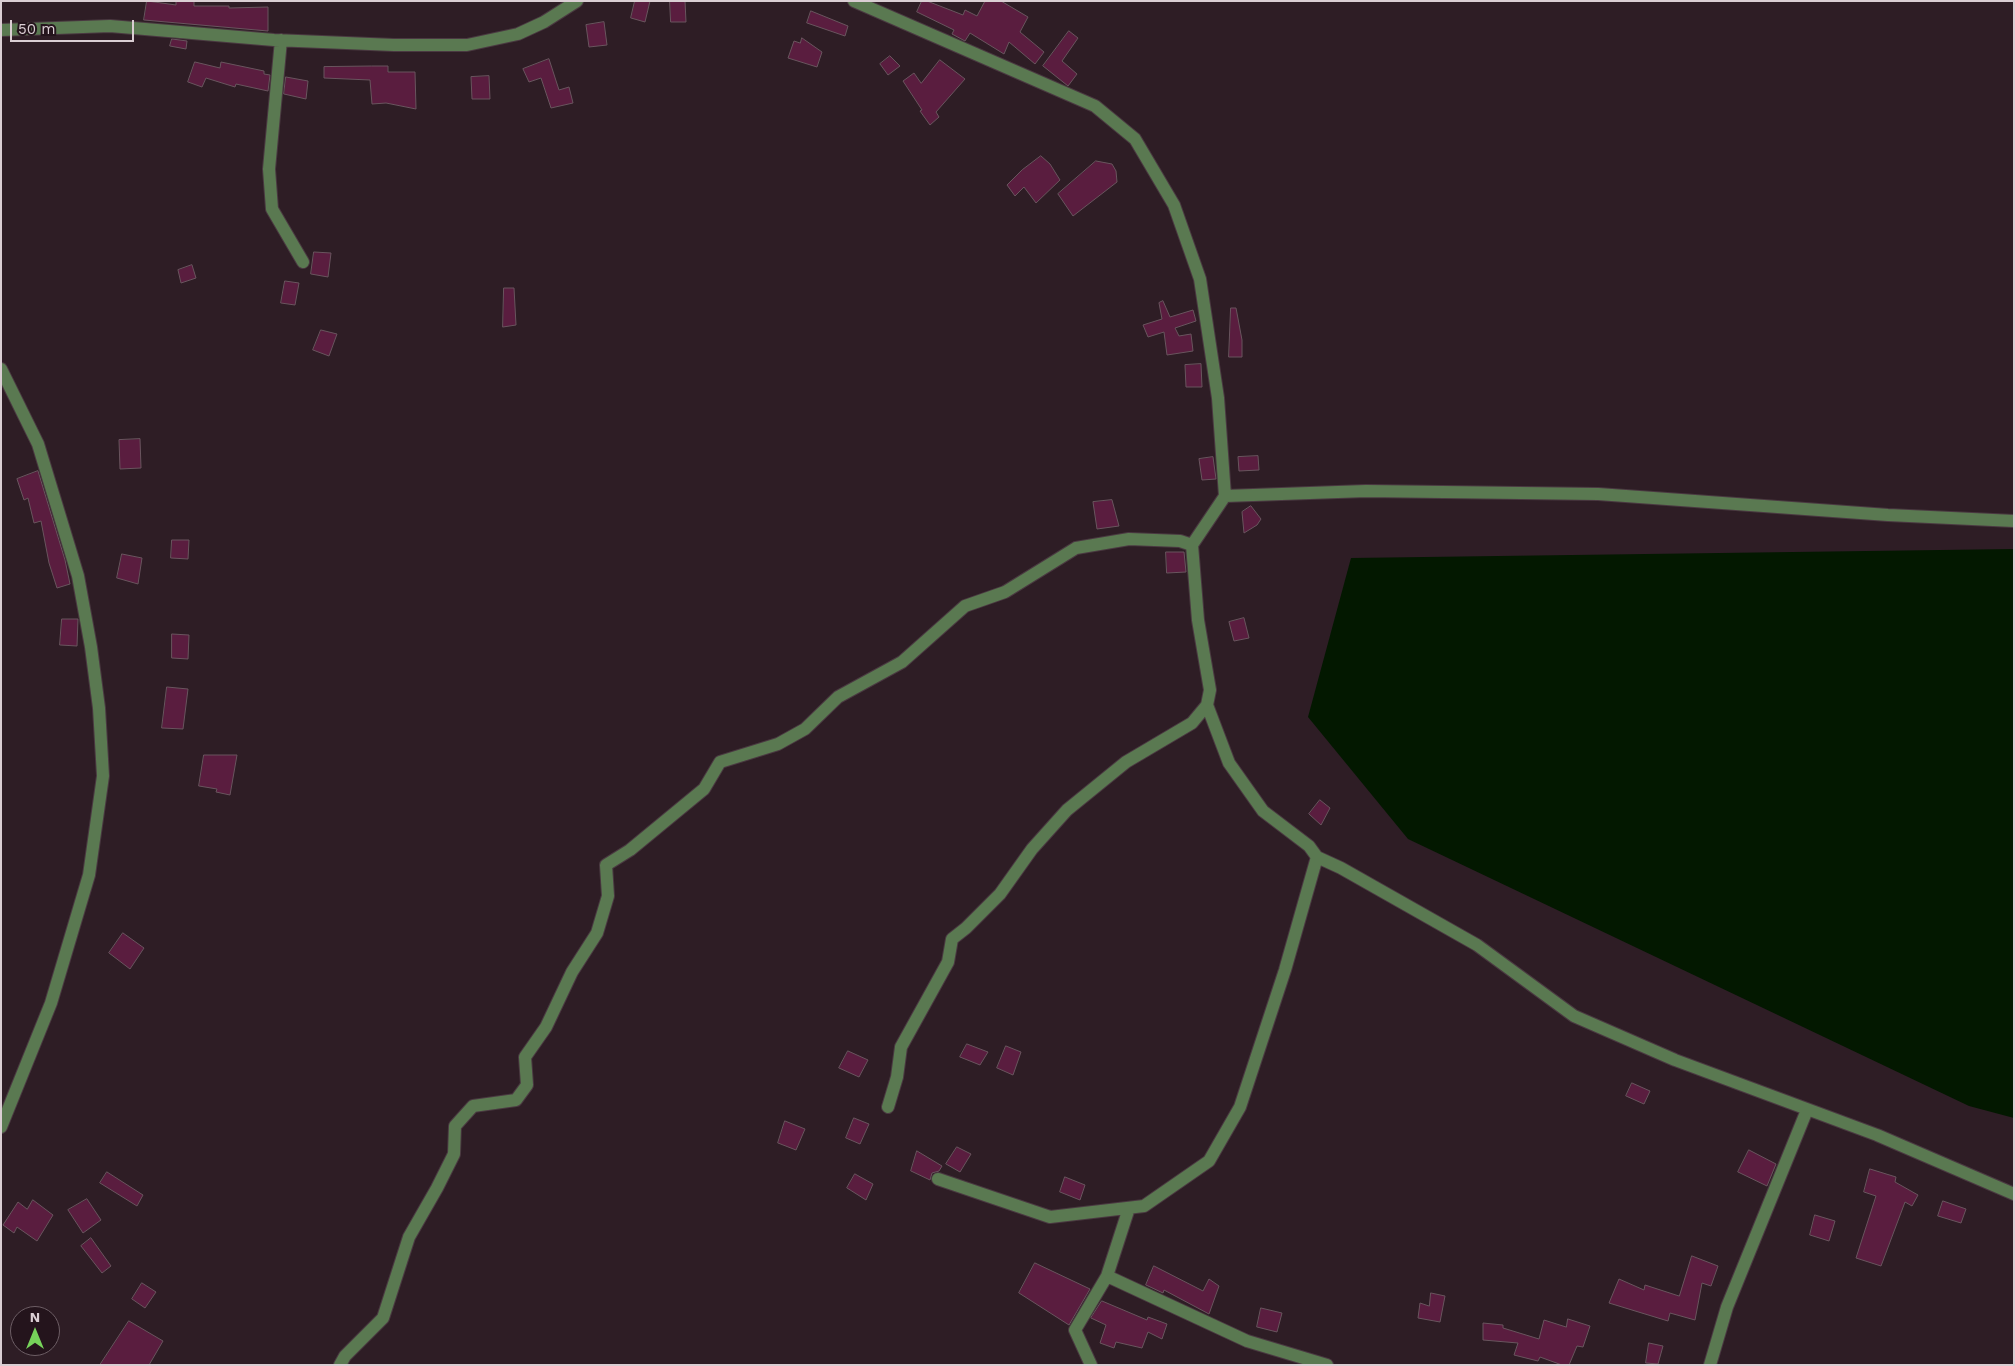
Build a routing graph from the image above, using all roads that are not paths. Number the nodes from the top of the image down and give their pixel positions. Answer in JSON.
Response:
{"nodes":[{"id":1,"x":577,"y":1,"type":"edge"},
{"id":2,"x":854,"y":1,"type":"edge"},
{"id":3,"x":1,"y":30,"type":"edge"},
{"id":4,"x":280,"y":40,"type":"junction"},
{"id":5,"x":303,"y":262,"type":"dead end"},
{"id":6,"x":1,"y":369,"type":"edge"},
{"id":7,"x":1225,"y":496,"type":"junction"},
{"id":8,"x":2014,"y":521,"type":"edge"},
{"id":9,"x":1192,"y":545,"type":"junction"},
{"id":10,"x":1207,"y":705,"type":"junction"},
{"id":11,"x":1317,"y":857,"type":"junction"},
{"id":12,"x":888,"y":1107,"type":"dead end"},
{"id":13,"x":1808,"y":1110,"type":"junction"},
{"id":14,"x":1,"y":1127,"type":"edge"},
{"id":15,"x":938,"y":1180,"type":"dead end"},
{"id":16,"x":2014,"y":1194,"type":"edge"},
{"id":17,"x":1129,"y":1208,"type":"junction"},
{"id":18,"x":1107,"y":1276,"type":"junction"},
{"id":19,"x":340,"y":1365,"type":"edge"},
{"id":20,"x":1091,"y":1365,"type":"edge"},
{"id":21,"x":1327,"y":1365,"type":"edge"},
{"id":22,"x":1710,"y":1365,"type":"edge"}],
"edges":[{"from":1,"to":4,"type":"street"},
{"from":2,"to":7,"type":"street"},
{"from":3,"to":4,"type":"street"},
{"from":4,"to":5,"type":"street"},
{"from":6,"to":14,"type":"street"},
{"from":7,"to":8,"type":"street"},
{"from":7,"to":9,"type":"street"},
{"from":9,"to":10,"type":"street"},
{"from":9,"to":19,"type":"street"},
{"from":10,"to":11,"type":"street"},
{"from":10,"to":12,"type":"street"},
{"from":11,"to":13,"type":"street"},
{"from":11,"to":17,"type":"street"},
{"from":13,"to":16,"type":"street"},
{"from":13,"to":22,"type":"street"},
{"from":15,"to":17,"type":"street"},
{"from":17,"to":18,"type":"street"},
{"from":18,"to":20,"type":"street"},
{"from":18,"to":21,"type":"street"}]}
